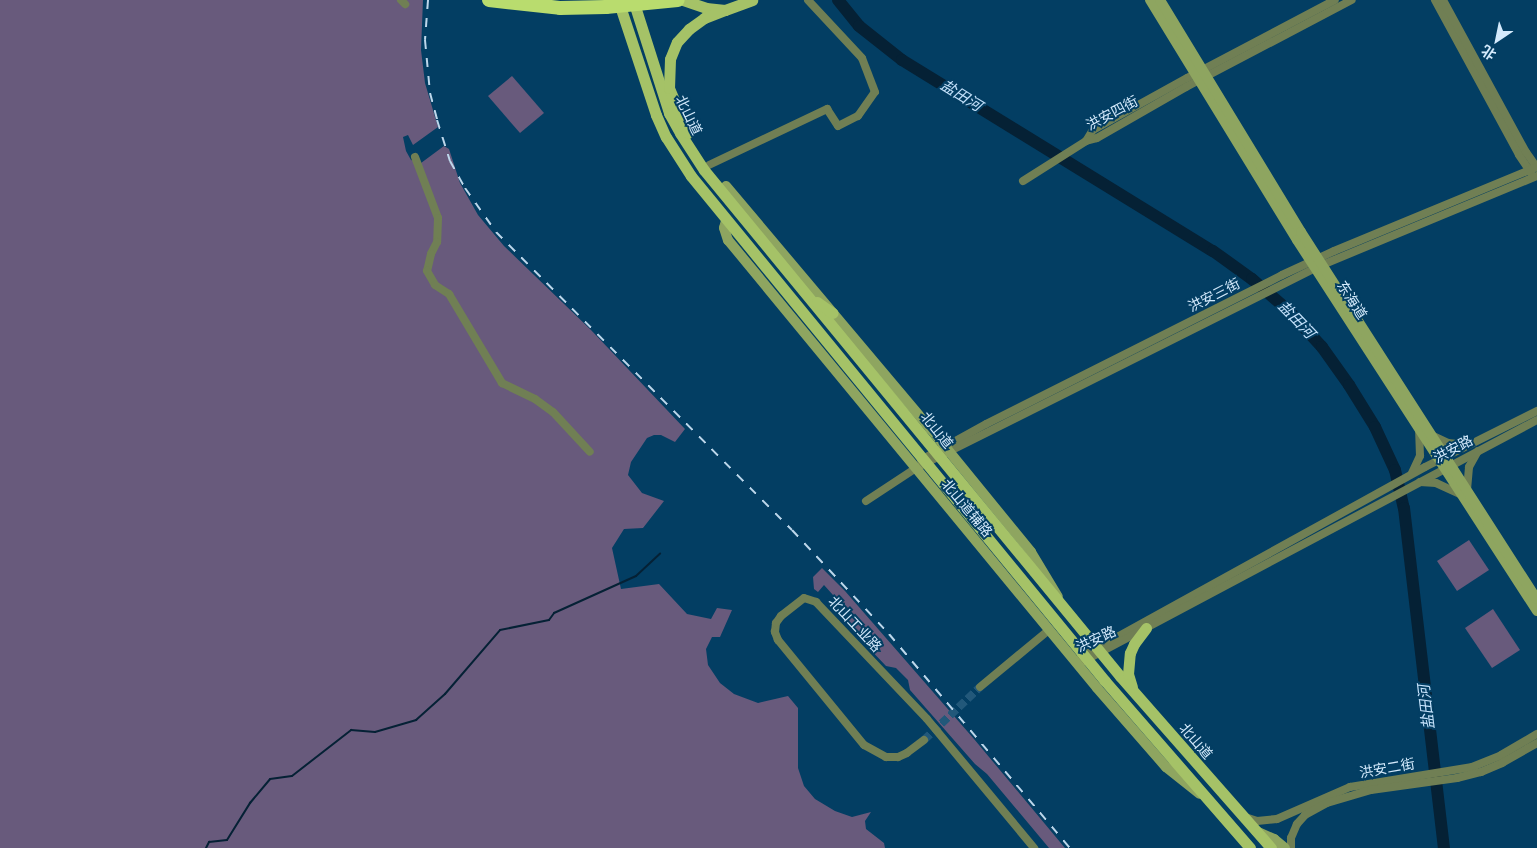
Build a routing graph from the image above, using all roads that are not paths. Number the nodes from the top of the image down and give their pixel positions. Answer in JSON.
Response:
{"nodes":[{"id":1,"x":489,"y":0,"type":"edge"},
{"id":2,"x":618,"y":0,"type":"edge"},
{"id":3,"x":633,"y":0,"type":"edge"},
{"id":4,"x":678,"y":0,"type":"edge"},
{"id":5,"x":683,"y":0,"type":"edge"},
{"id":6,"x":752,"y":0,"type":"edge"},
{"id":7,"x":808,"y":0,"type":"edge"},
{"id":8,"x":1150,"y":0,"type":"edge"},
{"id":9,"x":1160,"y":0,"type":"edge"},
{"id":10,"x":1335,"y":0,"type":"edge"},
{"id":11,"x":1352,"y":0,"type":"edge"},
{"id":12,"x":1434,"y":0,"type":"edge"},
{"id":13,"x":1443,"y":0,"type":"edge"},
{"id":14,"x":725,"y":10,"type":"junction"},
{"id":15,"x":1200,"y":75,"type":"junction"},
{"id":16,"x":415,"y":156,"type":"dead end"},
{"id":17,"x":710,"y":165,"type":"junction"},
{"id":18,"x":1535,"y":172,"type":"edge"},
{"id":19,"x":1023,"y":181,"type":"dead end"},
{"id":20,"x":726,"y":186,"type":"junction"},
{"id":21,"x":751,"y":228,"type":"junction"},
{"id":22,"x":1316,"y":263,"type":"junction"},
{"id":23,"x":807,"y":295,"type":"junction"},
{"id":24,"x":833,"y":313,"type":"junction"},
{"id":25,"x":1537,"y":410,"type":"edge"},
{"id":26,"x":1537,"y":420,"type":"edge"},
{"id":27,"x":1423,"y":431,"type":"junction"},
{"id":28,"x":1469,"y":445,"type":"junction"},
{"id":29,"x":1481,"y":448,"type":"junction"},
{"id":30,"x":942,"y":451,"type":"junction"},
{"id":31,"x":590,"y":452,"type":"dead end"},
{"id":32,"x":921,"y":463,"type":"junction"},
{"id":33,"x":1444,"y":463,"type":"junction"},
{"id":34,"x":1406,"y":477,"type":"junction"},
{"id":35,"x":1410,"y":486,"type":"junction"},
{"id":36,"x":1464,"y":494,"type":"junction"},
{"id":37,"x":866,"y":501,"type":"dead end"},
{"id":38,"x":1537,"y":599,"type":"edge"},
{"id":39,"x":1537,"y":612,"type":"edge"},
{"id":40,"x":1146,"y":628,"type":"junction"},
{"id":41,"x":1050,"y":630,"type":"junction"},
{"id":42,"x":1099,"y":650,"type":"junction"},
{"id":43,"x":1082,"y":659,"type":"junction"},
{"id":44,"x":980,"y":686,"type":"tunnel mouth"},
{"id":45,"x":1135,"y":693,"type":"junction"},
{"id":46,"x":1537,"y":734,"type":"edge"},
{"id":47,"x":924,"y":740,"type":"tunnel mouth"},
{"id":48,"x":1537,"y":743,"type":"edge"},
{"id":49,"x":1241,"y":815,"type":"junction"},
{"id":50,"x":1254,"y":830,"type":"junction"},
{"id":51,"x":1246,"y":846,"type":"edge"},
{"id":52,"x":1034,"y":848,"type":"edge"},
{"id":53,"x":1270,"y":848,"type":"edge"},
{"id":54,"x":1285,"y":848,"type":"edge"},
{"id":55,"x":1291,"y":848,"type":"edge"}],
"edges":[{"from":1,"to":4,"type":"highway","bridge":true},
{"from":2,"to":32,"type":"main road"},
{"from":3,"to":21,"type":"main road","name":"北山道"},
{"from":5,"to":14,"type":"main road"},
{"from":6,"to":14,"type":"main road"},
{"from":7,"to":17,"type":"street"},
{"from":8,"to":15,"type":"street","name":"东海道"},
{"from":9,"to":15,"type":"street","name":"东海道"},
{"from":10,"to":15,"type":"street","name":"洪安四街"},
{"from":11,"to":15,"type":"street","name":"洪安四街"},
{"from":12,"to":18,"type":"street"},
{"from":13,"to":18,"type":"street"},
{"from":14,"to":17,"type":"main road"},
{"from":15,"to":19,"type":"street","name":"洪安四街"},
{"from":15,"to":22,"type":"street","name":"东海道"},
{"from":16,"to":31,"type":"street"},
{"from":17,"to":20,"type":"main road"},
{"from":18,"to":22,"type":"street","name":"洪安三街"},
{"from":20,"to":21,"type":"main road"},
{"from":20,"to":24,"type":"street"},
{"from":21,"to":23,"type":"main road","name":"北山道"},
{"from":22,"to":27,"type":"street","name":"东海道"},
{"from":22,"to":30,"type":"street","name":"洪安三街"},
{"from":22,"to":30,"type":"street","name":"洪安三街"},
{"from":23,"to":24,"type":"main road"},
{"from":23,"to":30,"type":"main road","name":"北山道"},
{"from":24,"to":30,"type":"street"},
{"from":25,"to":28,"type":"street","name":"洪安路"},
{"from":26,"to":29,"type":"street","name":"洪安路"},
{"from":27,"to":28,"type":"street"},
{"from":27,"to":33,"type":"street","name":"东海道"},
{"from":27,"to":34,"type":"street"},
{"from":28,"to":33,"type":"street","name":"洪安路"},
{"from":29,"to":33,"type":"street","name":"洪安路"},
{"from":29,"to":36,"type":"street"},
{"from":30,"to":32,"type":"street","name":"洪安三街"},
{"from":30,"to":42,"type":"main road","name":"北山道"},
{"from":32,"to":37,"type":"street","name":"洪安三街"},
{"from":32,"to":41,"type":"street","name":"北山道辅路"},
{"from":32,"to":43,"type":"main road"},
{"from":33,"to":34,"type":"street","name":"洪安路"},
{"from":33,"to":35,"type":"street","name":"洪安路"},
{"from":33,"to":36,"type":"street","name":"东海道"},
{"from":34,"to":42,"type":"street","name":"洪安路"},
{"from":35,"to":36,"type":"street"},
{"from":35,"to":40,"type":"street","name":"洪安路"},
{"from":36,"to":38,"type":"street","name":"东海道"},
{"from":36,"to":39,"type":"street","name":"东海道"},
{"from":40,"to":42,"type":"street","name":"洪安路"},
{"from":40,"to":45,"type":"main road"},
{"from":41,"to":43,"type":"street","name":"北山道辅路"},
{"from":41,"to":44,"type":"street"},
{"from":42,"to":43,"type":"street","name":"洪安路"},
{"from":42,"to":45,"type":"main road","name":"北山道"},
{"from":43,"to":51,"type":"main road"},
{"from":45,"to":49,"type":"main road","name":"北山道"},
{"from":46,"to":49,"type":"street","name":"洪安二街"},
{"from":47,"to":52,"type":"street","name":"北山工业路"},
{"from":48,"to":55,"type":"street","name":"洪安二街"},
{"from":49,"to":50,"type":"main road","name":"北山道"},
{"from":50,"to":53,"type":"main road","name":"北山道"},
{"from":50,"to":54,"type":"street"}]}
